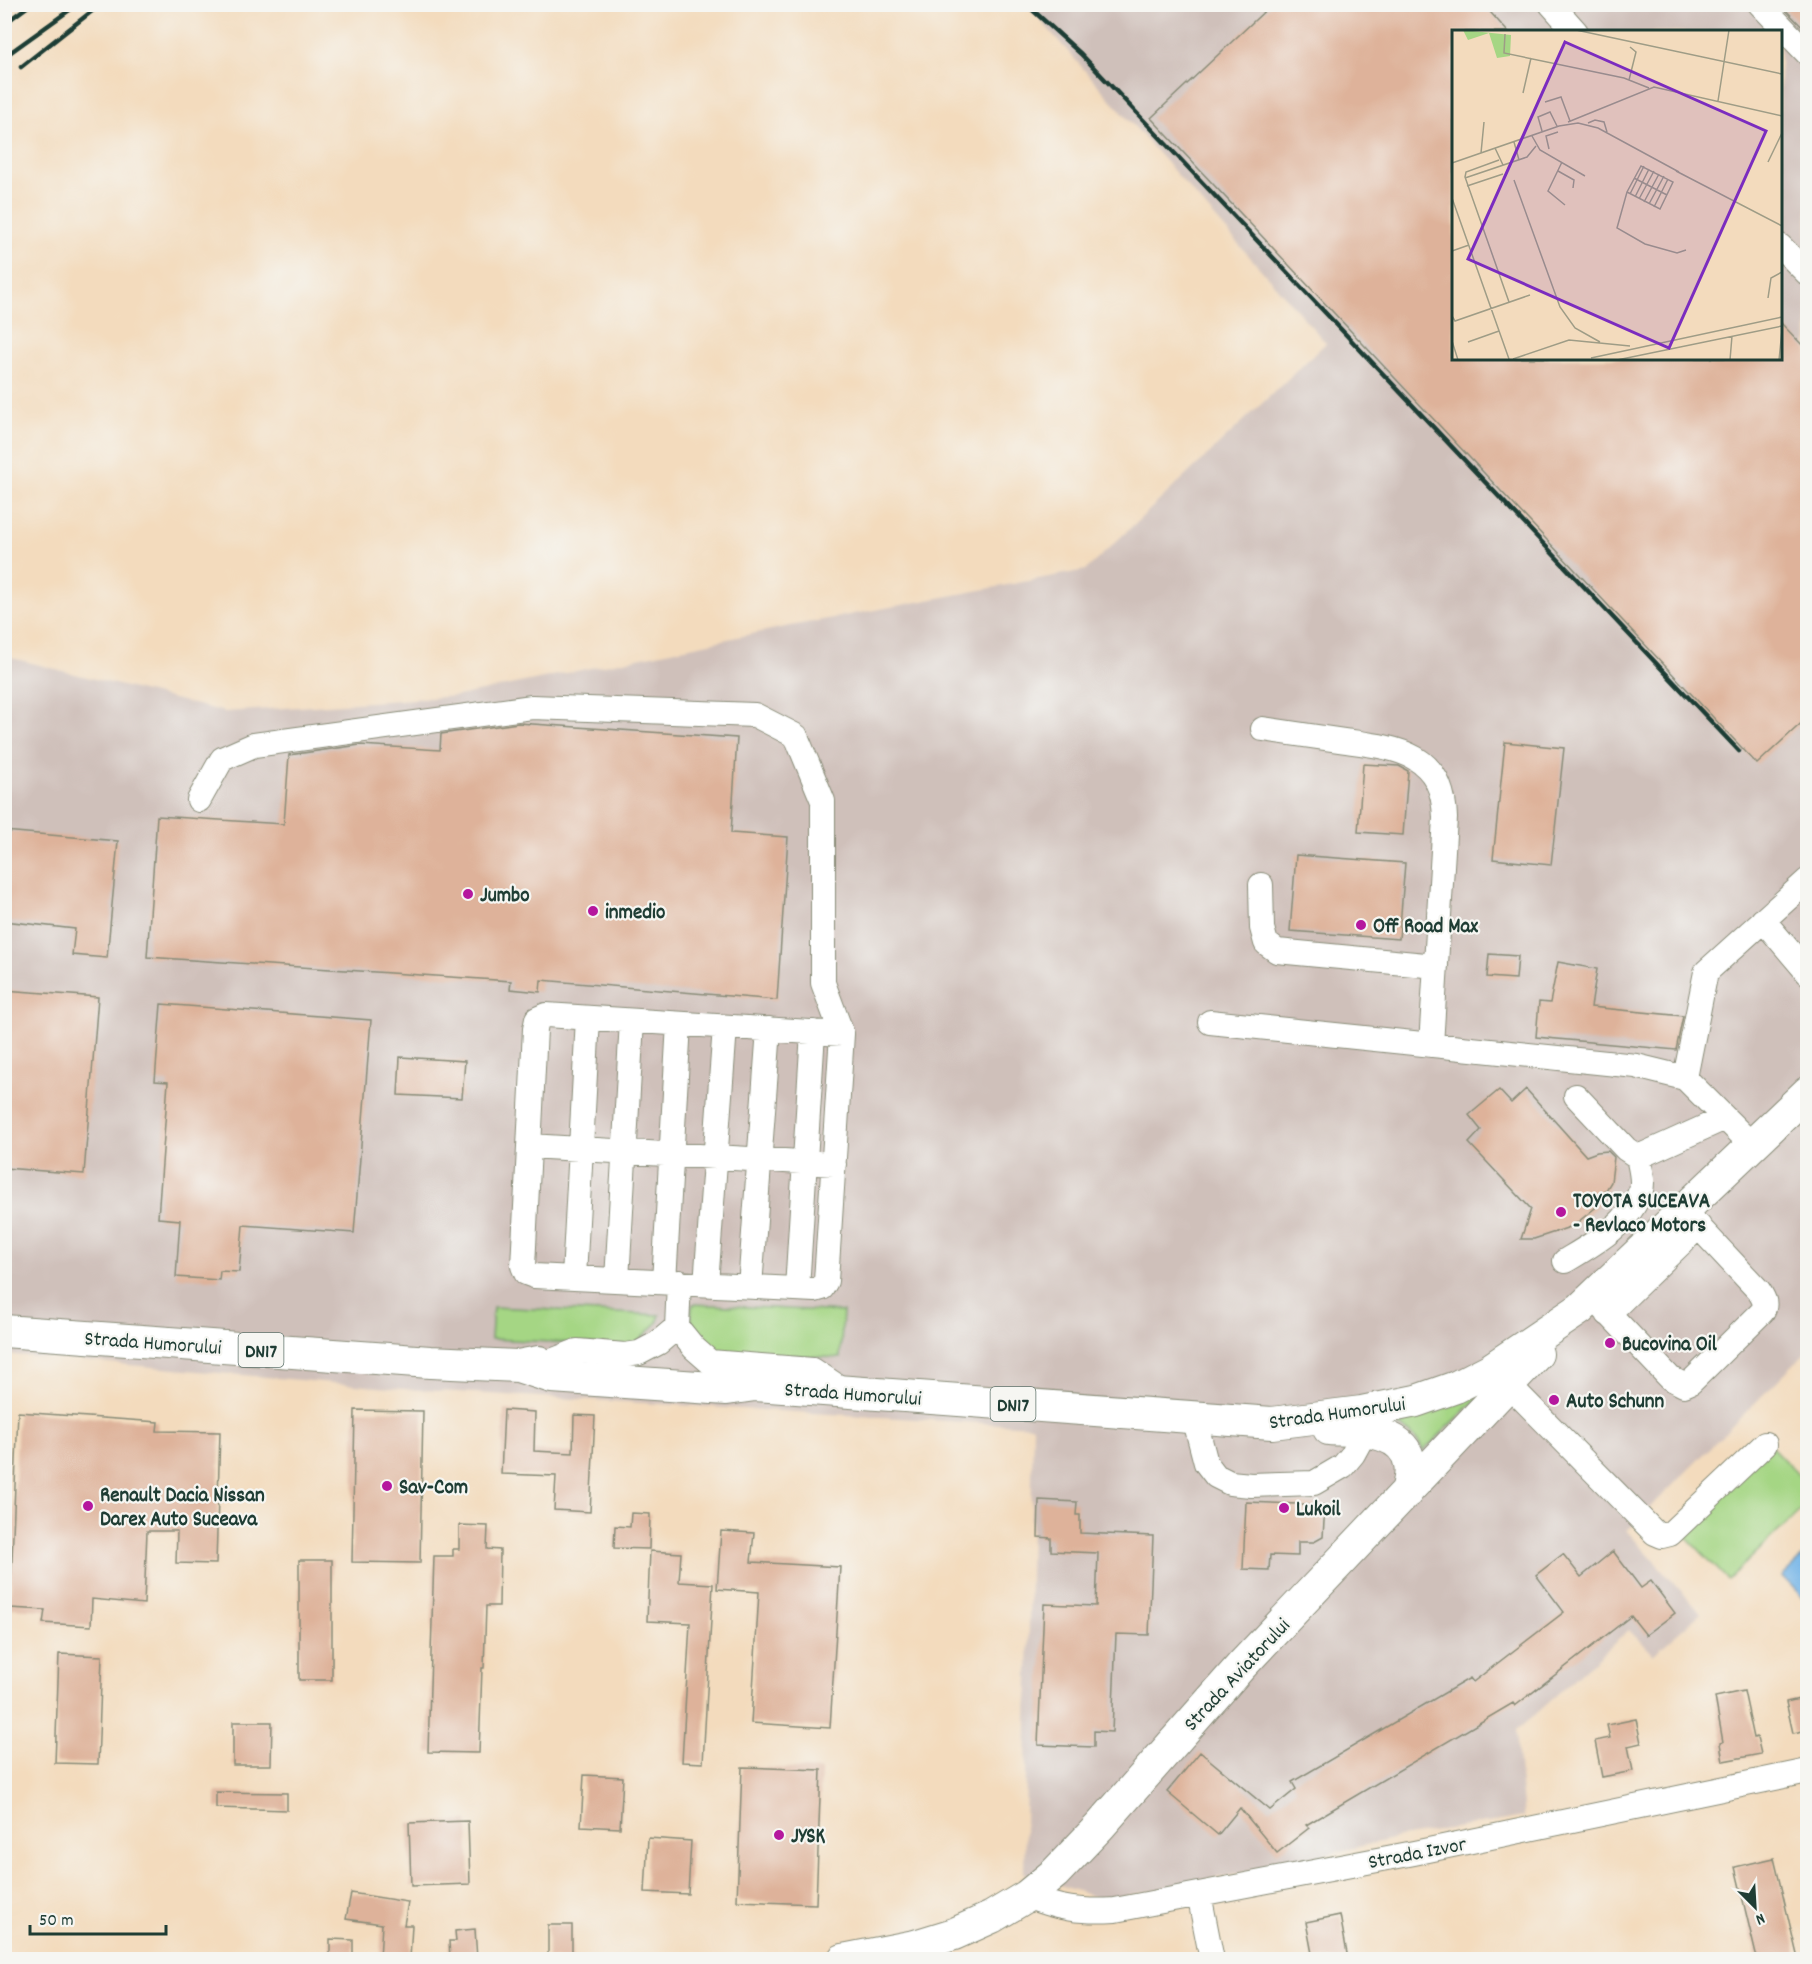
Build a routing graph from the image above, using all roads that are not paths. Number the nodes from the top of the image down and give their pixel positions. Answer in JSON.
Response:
{"nodes":[{"id":1,"x":1551,"y":4,"type":"edge"},
{"id":2,"x":1760,"y":4,"type":"edge"},
{"id":3,"x":1574,"y":30,"type":"edge"},
{"id":4,"x":1808,"y":54,"type":"edge"},
{"id":5,"x":1782,"y":248,"type":"edge"},
{"id":6,"x":1808,"y":274,"type":"edge"},
{"id":7,"x":1263,"y":729,"type":"dead end"},
{"id":8,"x":199,"y":800,"type":"dead end"},
{"id":9,"x":1808,"y":880,"type":"edge"},
{"id":10,"x":1261,"y":885,"type":"dead end"},
{"id":11,"x":1763,"y":920,"type":"junction"},
{"id":12,"x":1436,"y":966,"type":"junction"},
{"id":13,"x":1808,"y":972,"type":"edge"},
{"id":14,"x":588,"y":1018,"type":"junction"},
{"id":15,"x":632,"y":1021,"type":"junction"},
{"id":16,"x":1210,"y":1022,"type":"dead end"},
{"id":17,"x":679,"y":1024,"type":"junction"},
{"id":18,"x":725,"y":1027,"type":"junction"},
{"id":19,"x":769,"y":1029,"type":"junction"},
{"id":20,"x":813,"y":1032,"type":"junction"},
{"id":21,"x":842,"y":1034,"type":"junction"},
{"id":22,"x":1431,"y":1046,"type":"junction"},
{"id":23,"x":1685,"y":1078,"type":"junction"},
{"id":24,"x":1808,"y":1092,"type":"edge"},
{"id":25,"x":1576,"y":1096,"type":"dead end"},
{"id":26,"x":1725,"y":1118,"type":"junction"},
{"id":27,"x":1752,"y":1145,"type":"junction"},
{"id":28,"x":529,"y":1146,"type":"junction"},
{"id":29,"x":580,"y":1149,"type":"junction"},
{"id":30,"x":625,"y":1151,"type":"junction"},
{"id":31,"x":672,"y":1154,"type":"junction"},
{"id":32,"x":715,"y":1156,"type":"junction"},
{"id":33,"x":1638,"y":1157,"type":"junction"},
{"id":34,"x":759,"y":1160,"type":"junction"},
{"id":35,"x":805,"y":1162,"type":"junction"},
{"id":36,"x":834,"y":1164,"type":"junction"},
{"id":37,"x":1691,"y":1218,"type":"junction"},
{"id":38,"x":1565,"y":1261,"type":"dead end"},
{"id":39,"x":574,"y":1278,"type":"junction"},
{"id":40,"x":617,"y":1280,"type":"junction"},
{"id":41,"x":672,"y":1282,"type":"junction"},
{"id":42,"x":706,"y":1284,"type":"junction"},
{"id":43,"x":750,"y":1287,"type":"junction"},
{"id":44,"x":797,"y":1289,"type":"junction"},
{"id":45,"x":1594,"y":1307,"type":"junction"},
{"id":46,"x":677,"y":1327,"type":"junction"},
{"id":47,"x":4,"y":1331,"type":"edge"},
{"id":48,"x":554,"y":1360,"type":"junction"},
{"id":49,"x":518,"y":1366,"type":"junction"},
{"id":50,"x":755,"y":1385,"type":"junction"},
{"id":51,"x":1509,"y":1385,"type":"junction"},
{"id":52,"x":846,"y":1392,"type":"junction"},
{"id":53,"x":1194,"y":1417,"type":"junction"},
{"id":54,"x":1272,"y":1423,"type":"junction"},
{"id":55,"x":1365,"y":1432,"type":"junction"},
{"id":56,"x":1766,"y":1444,"type":"dead end"},
{"id":57,"x":1407,"y":1492,"type":"junction"},
{"id":58,"x":1808,"y":1771,"type":"edge"},
{"id":59,"x":1199,"y":1894,"type":"junction"},
{"id":60,"x":1027,"y":1896,"type":"junction"},
{"id":61,"x":843,"y":1959,"type":"edge"},
{"id":62,"x":1212,"y":1959,"type":"edge"}],
"edges":[{"from":1,"to":3,"type":"street"},
{"from":2,"to":4,"type":"street"},
{"from":5,"to":6,"type":"street"},
{"from":7,"to":12,"type":"street"},
{"from":8,"to":21,"type":"street"},
{"from":9,"to":11,"type":"street"},
{"from":10,"to":12,"type":"street"},
{"from":11,"to":13,"type":"street"},
{"from":11,"to":23,"type":"street"},
{"from":12,"to":22,"type":"street"},
{"from":14,"to":15,"type":"street"},
{"from":14,"to":28,"type":"street"},
{"from":14,"to":29,"type":"street"},
{"from":15,"to":17,"type":"street"},
{"from":15,"to":30,"type":"street"},
{"from":16,"to":22,"type":"street"},
{"from":17,"to":18,"type":"street"},
{"from":17,"to":31,"type":"street"},
{"from":18,"to":19,"type":"street"},
{"from":18,"to":32,"type":"street"},
{"from":19,"to":20,"type":"street"},
{"from":19,"to":34,"type":"street"},
{"from":20,"to":21,"type":"street"},
{"from":20,"to":35,"type":"street"},
{"from":21,"to":36,"type":"street"},
{"from":22,"to":23,"type":"street"},
{"from":23,"to":26,"type":"street"},
{"from":24,"to":27,"type":"main road","name":"Strada Humorului","number":"DN17"},
{"from":25,"to":33,"type":"street"},
{"from":26,"to":27,"type":"street"},
{"from":26,"to":33,"type":"street"},
{"from":27,"to":37,"type":"main road","name":"Strada Humorului","number":"DN17"},
{"from":28,"to":29,"type":"street"},
{"from":28,"to":39,"type":"street"},
{"from":29,"to":30,"type":"street"},
{"from":29,"to":39,"type":"street"},
{"from":30,"to":31,"type":"street"},
{"from":30,"to":40,"type":"street"},
{"from":31,"to":32,"type":"street"},
{"from":31,"to":41,"type":"street"},
{"from":32,"to":34,"type":"street"},
{"from":32,"to":42,"type":"street"},
{"from":33,"to":38,"type":"street"},
{"from":34,"to":35,"type":"street"},
{"from":34,"to":43,"type":"street"},
{"from":35,"to":36,"type":"street"},
{"from":35,"to":44,"type":"street"},
{"from":36,"to":44,"type":"street"},
{"from":37,"to":45,"type":"main road","name":"Strada Humorului","number":"DN17"},
{"from":37,"to":45,"type":"street"},
{"from":39,"to":40,"type":"street"},
{"from":40,"to":41,"type":"street"},
{"from":41,"to":42,"type":"street"},
{"from":41,"to":46,"type":"street"},
{"from":42,"to":43,"type":"street"},
{"from":43,"to":44,"type":"street"},
{"from":45,"to":51,"type":"main road","name":"Strada Aviatorului"},
{"from":45,"to":54,"type":"main road","name":"Strada Humorului","number":"DN17"},
{"from":46,"to":48,"type":"street"},
{"from":46,"to":52,"type":"street"},
{"from":47,"to":49,"type":"main road","name":"Strada Humorului","number":"DN17"},
{"from":48,"to":49,"type":"main road","name":"Strada Humorului","number":"DN17"},
{"from":48,"to":50,"type":"main road","name":"Strada Humorului","number":"DN17"},
{"from":49,"to":50,"type":"main road","name":"Strada Humorului","number":"DN17"},
{"from":50,"to":52,"type":"main road","name":"Strada Humorului","number":"DN17"},
{"from":51,"to":56,"type":"street"},
{"from":51,"to":57,"type":"main road","name":"Strada Aviatorului"},
{"from":52,"to":53,"type":"main road","name":"Strada Humorului","number":"DN17"},
{"from":53,"to":54,"type":"main road","name":"Strada Humorului","number":"DN17"},
{"from":53,"to":55,"type":"street"},
{"from":54,"to":55,"type":"main road"},
{"from":55,"to":57,"type":"main road"},
{"from":57,"to":60,"type":"main road","name":"Strada Aviatorului"},
{"from":58,"to":59,"type":"street","name":"Strada Izvor"},
{"from":59,"to":60,"type":"street","name":"Strada Izvor"},
{"from":59,"to":62,"type":"street"},
{"from":60,"to":61,"type":"main road","name":"Strada Aviatorului"}]}
